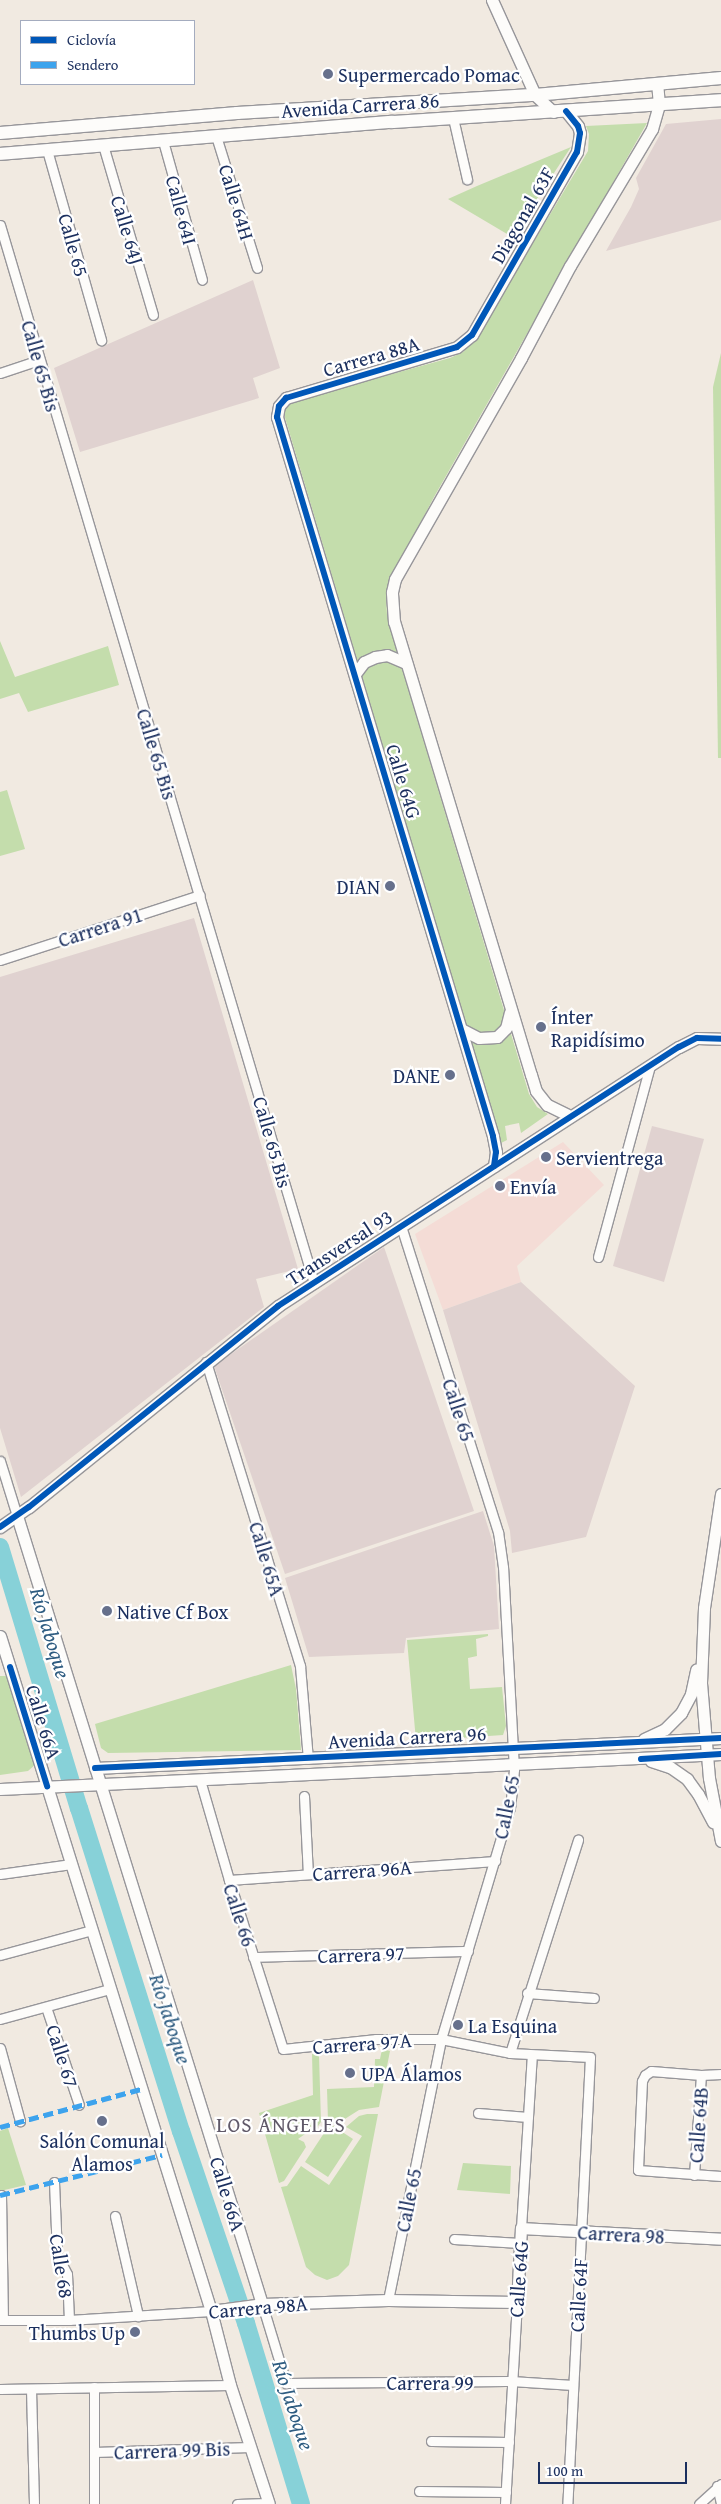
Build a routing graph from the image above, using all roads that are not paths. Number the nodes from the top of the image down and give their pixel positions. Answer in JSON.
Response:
{"nodes":[{"id":1,"x":492,"y":0,"type":"edge"},
{"id":2,"x":721,"y":78,"type":"edge"},
{"id":3,"x":657,"y":84,"type":"junction"},
{"id":4,"x":535,"y":95,"type":"junction"},
{"id":5,"x":721,"y":100,"type":"edge"},
{"id":6,"x":659,"y":105,"type":"junction"},
{"id":7,"x":559,"y":111,"type":"junction"},
{"id":8,"x":453,"y":118,"type":"junction"},
{"id":9,"x":0,"y":133,"type":"edge"},
{"id":10,"x":216,"y":136,"type":"junction"},
{"id":11,"x":163,"y":141,"type":"junction"},
{"id":12,"x":103,"y":145,"type":"junction"},
{"id":13,"x":47,"y":150,"type":"junction"},
{"id":14,"x":0,"y":154,"type":"edge"},
{"id":15,"x":467,"y":179,"type":"dead end"},
{"id":16,"x":0,"y":225,"type":"edge"},
{"id":17,"x":257,"y":268,"type":"dead end"},
{"id":18,"x":202,"y":280,"type":"dead end"},
{"id":19,"x":153,"y":315,"type":"dead end"},
{"id":20,"x":472,"y":335,"type":"joint"},
{"id":21,"x":101,"y":340,"type":"dead end"},
{"id":22,"x":39,"y":360,"type":"junction"},
{"id":23,"x":0,"y":373,"type":"edge"},
{"id":24,"x":279,"y":406,"type":"joint"},
{"id":25,"x":406,"y":663,"type":"junction"},
{"id":26,"x":355,"y":674,"type":"junction"},
{"id":27,"x":200,"y":894,"type":"junction"},
{"id":28,"x":0,"y":960,"type":"edge"},
{"id":29,"x":510,"y":1008,"type":"junction"},
{"id":30,"x":462,"y":1029,"type":"junction"},
{"id":31,"x":721,"y":1039,"type":"edge"},
{"id":32,"x":650,"y":1065,"type":"junction"},
{"id":33,"x":570,"y":1116,"type":"junction"},
{"id":34,"x":494,"y":1166,"type":"junction"},
{"id":35,"x":401,"y":1227,"type":"junction"},
{"id":36,"x":598,"y":1257,"type":"dead end"},
{"id":37,"x":314,"y":1282,"type":"junction"},
{"id":38,"x":206,"y":1362,"type":"junction"},
{"id":39,"x":0,"y":1461,"type":"edge"},
{"id":40,"x":721,"y":1494,"type":"edge"},
{"id":41,"x":17,"y":1516,"type":"junction"},
{"id":42,"x":2,"y":1526,"type":"edge"},
{"id":43,"x":0,"y":1636,"type":"edge"},
{"id":44,"x":701,"y":1637,"type":"junction"},
{"id":45,"x":5,"y":1668,"type":"edge"},
{"id":46,"x":721,"y":1738,"type":"edge"},
{"id":47,"x":705,"y":1739,"type":"junction"},
{"id":48,"x":638,"y":1742,"type":"junction"},
{"id":49,"x":513,"y":1748,"type":"junction"},
{"id":50,"x":721,"y":1754,"type":"edge"},
{"id":51,"x":706,"y":1756,"type":"junction"},
{"id":52,"x":308,"y":1759,"type":"junction"},
{"id":53,"x":641,"y":1759,"type":"junction"},
{"id":54,"x":514,"y":1764,"type":"junction"},
{"id":55,"x":95,"y":1768,"type":"junction"},
{"id":56,"x":200,"y":1780,"type":"junction"},
{"id":57,"x":100,"y":1784,"type":"junction"},
{"id":58,"x":50,"y":1786,"type":"junction"},
{"id":59,"x":0,"y":1789,"type":"edge"},
{"id":60,"x":304,"y":1796,"type":"dead end"},
{"id":61,"x":720,"y":1839,"type":"edge"},
{"id":62,"x":578,"y":1840,"type":"dead end"},
{"id":63,"x":495,"y":1861,"type":"junction"},
{"id":64,"x":71,"y":1864,"type":"junction"},
{"id":65,"x":0,"y":1874,"type":"edge"},
{"id":66,"x":308,"y":1874,"type":"junction"},
{"id":67,"x":229,"y":1880,"type":"junction"},
{"id":68,"x":92,"y":1930,"type":"junction"},
{"id":69,"x":468,"y":1951,"type":"junction"},
{"id":70,"x":0,"y":1955,"type":"edge"},
{"id":71,"x":253,"y":1957,"type":"junction"},
{"id":72,"x":110,"y":1990,"type":"junction"},
{"id":73,"x":528,"y":1993,"type":"junction"},
{"id":74,"x":594,"y":1998,"type":"dead end"},
{"id":75,"x":46,"y":2007,"type":"junction"},
{"id":76,"x":0,"y":2019,"type":"edge"},
{"id":77,"x":441,"y":2038,"type":"junction"},
{"id":78,"x":0,"y":2048,"type":"edge"},
{"id":79,"x":283,"y":2049,"type":"joint"},
{"id":80,"x":510,"y":2052,"type":"junction"},
{"id":81,"x":532,"y":2055,"type":"junction"},
{"id":82,"x":590,"y":2057,"type":"joint"},
{"id":83,"x":721,"y":2074,"type":"edge"},
{"id":84,"x":701,"y":2075,"type":"junction"},
{"id":85,"x":79,"y":2105,"type":"dead end"},
{"id":86,"x":478,"y":2113,"type":"dead end"},
{"id":87,"x":528,"y":2117,"type":"junction"},
{"id":88,"x":20,"y":2121,"type":"dead end"},
{"id":89,"x":694,"y":2175,"type":"junction"},
{"id":90,"x":721,"y":2176,"type":"edge"},
{"id":91,"x":54,"y":2182,"type":"dead end"},
{"id":92,"x":1,"y":2195,"type":"dead end"},
{"id":93,"x":114,"y":2216,"type":"dead end"},
{"id":94,"x":521,"y":2228,"type":"junction"},
{"id":95,"x":581,"y":2232,"type":"junction"},
{"id":96,"x":454,"y":2238,"type":"dead end"},
{"id":97,"x":721,"y":2239,"type":"edge"},
{"id":98,"x":520,"y":2243,"type":"junction"},
{"id":99,"x":388,"y":2300,"type":"junction"},
{"id":100,"x":516,"y":2302,"type":"junction"},
{"id":101,"x":262,"y":2304,"type":"junction"},
{"id":102,"x":214,"y":2311,"type":"junction"},
{"id":103,"x":138,"y":2316,"type":"junction"},
{"id":104,"x":1,"y":2320,"type":"edge"},
{"id":105,"x":69,"y":2320,"type":"junction"},
{"id":106,"x":512,"y":2381,"type":"junction"},
{"id":107,"x":286,"y":2383,"type":"joint"},
{"id":108,"x":230,"y":2385,"type":"junction"},
{"id":109,"x":573,"y":2385,"type":"junction"},
{"id":110,"x":94,"y":2387,"type":"junction"},
{"id":111,"x":0,"y":2389,"type":"edge"},
{"id":112,"x":31,"y":2389,"type":"junction"},
{"id":113,"x":431,"y":2441,"type":"dead end"},
{"id":114,"x":510,"y":2442,"type":"junction"},
{"id":115,"x":250,"y":2447,"type":"junction"},
{"id":116,"x":94,"y":2452,"type":"junction"},
{"id":117,"x":719,"y":2485,"type":"edge"},
{"id":118,"x":419,"y":2491,"type":"dead end"},
{"id":119,"x":506,"y":2492,"type":"junction"},
{"id":120,"x":269,"y":2503,"type":"edge"},
{"id":121,"x":34,"y":2504,"type":"edge"},
{"id":122,"x":94,"y":2504,"type":"edge"},
{"id":123,"x":237,"y":2504,"type":"edge"},
{"id":124,"x":505,"y":2504,"type":"edge"},
{"id":125,"x":567,"y":2504,"type":"edge"},
{"id":126,"x":699,"y":2504,"type":"edge"},
{"id":127,"x":721,"y":2504,"type":"edge"}],
"edges":[{"from":1,"to":4,"type":"street"},
{"from":2,"to":3,"type":"main road","name":"Avenida Carrera 86"},
{"from":3,"to":4,"type":"main road","name":"Avenida Carrera 86"},
{"from":3,"to":6,"type":"street"},
{"from":4,"to":7,"type":"street","name":"Diagonal 63F"},
{"from":4,"to":9,"type":"main road","name":"Avenida Carrera 86"},
{"from":5,"to":6,"type":"main road","name":"Avenida Carrera 86"},
{"from":6,"to":7,"type":"main road","name":"Avenida Carrera 86"},
{"from":6,"to":25,"type":"street","name":"Calle 64G"},
{"from":7,"to":8,"type":"main road","name":"Avenida Carrera 86"},
{"from":7,"to":20,"type":"street","name":"Diagonal 63F"},
{"from":8,"to":10,"type":"main road","name":"Avenida Carrera 86"},
{"from":8,"to":15,"type":"street"},
{"from":10,"to":11,"type":"main road","name":"Avenida Carrera 86"},
{"from":10,"to":17,"type":"street","name":"Calle 64H"},
{"from":11,"to":12,"type":"main road","name":"Avenida Carrera 86"},
{"from":11,"to":18,"type":"street","name":"Calle 64I"},
{"from":12,"to":13,"type":"main road","name":"Avenida Carrera 86"},
{"from":12,"to":19,"type":"street","name":"Calle 64J"},
{"from":13,"to":14,"type":"main road","name":"Avenida Carrera 86"},
{"from":13,"to":21,"type":"street","name":"Calle 65"},
{"from":16,"to":22,"type":"street","name":"Calle 65 Bis"},
{"from":20,"to":24,"type":"street","name":"Carrera 88A"},
{"from":22,"to":23,"type":"street"},
{"from":22,"to":27,"type":"street","name":"Calle 65 Bis"},
{"from":24,"to":26,"type":"street","name":"Calle 64G"},
{"from":25,"to":26,"type":"street"},
{"from":25,"to":29,"type":"street","name":"Calle 64G"},
{"from":26,"to":30,"type":"street","name":"Calle 64G"},
{"from":27,"to":28,"type":"street","name":"Carrera 91"},
{"from":27,"to":37,"type":"street","name":"Calle 65 Bis"},
{"from":29,"to":30,"type":"street"},
{"from":29,"to":33,"type":"street","name":"Calle 64G"},
{"from":30,"to":34,"type":"street","name":"Calle 64G"},
{"from":31,"to":32,"type":"street","name":"Transversal 93"},
{"from":32,"to":33,"type":"street","name":"Transversal 93"},
{"from":32,"to":36,"type":"street"},
{"from":33,"to":34,"type":"street","name":"Transversal 93"},
{"from":34,"to":35,"type":"street","name":"Transversal 93"},
{"from":35,"to":37,"type":"street","name":"Transversal 93"},
{"from":35,"to":49,"type":"street","name":"Calle 65"},
{"from":37,"to":38,"type":"street","name":"Transversal 93"},
{"from":38,"to":41,"type":"street","name":"Transversal 93"},
{"from":38,"to":52,"type":"street","name":"Calle 65A"},
{"from":39,"to":41,"type":"street","name":"Calle 66A"},
{"from":40,"to":44,"type":"street"},
{"from":41,"to":42,"type":"street","name":"Transversal 93"},
{"from":41,"to":55,"type":"street","name":"Calle 66A"},
{"from":43,"to":45,"type":"street","name":"Calle 66A"},
{"from":44,"to":47,"type":"street"},
{"from":44,"to":48,"type":"street"},
{"from":45,"to":58,"type":"street","name":"Calle 66A"},
{"from":46,"to":47,"type":"street","name":"Avenida Carrera 96"},
{"from":47,"to":48,"type":"street","name":"Avenida Carrera 96"},
{"from":47,"to":51,"type":"street"},
{"from":48,"to":49,"type":"street","name":"Avenida Carrera 96"},
{"from":49,"to":52,"type":"street","name":"Avenida Carrera 96"},
{"from":49,"to":54,"type":"street","name":"Calle 65"},
{"from":50,"to":51,"type":"street","name":"Avenida Carrera 96"},
{"from":51,"to":53,"type":"street","name":"Avenida Carrera 96"},
{"from":51,"to":61,"type":"street"},
{"from":52,"to":55,"type":"street","name":"Avenida Carrera 96"},
{"from":53,"to":54,"type":"street","name":"Avenida Carrera 96"},
{"from":53,"to":61,"type":"street"},
{"from":54,"to":56,"type":"street","name":"Avenida Carrera 96"},
{"from":54,"to":63,"type":"street","name":"Calle 65"},
{"from":55,"to":57,"type":"street","name":"Calle 66A"},
{"from":56,"to":57,"type":"street","name":"Avenida Carrera 96"},
{"from":56,"to":67,"type":"street","name":"Calle 66"},
{"from":57,"to":58,"type":"street","name":"Avenida Carrera 96"},
{"from":57,"to":101,"type":"street","name":"Calle 66A"},
{"from":58,"to":59,"type":"street","name":"Avenida Carrera 96"},
{"from":58,"to":64,"type":"street","name":"Calle 66A"},
{"from":60,"to":66,"type":"street"},
{"from":62,"to":73,"type":"street"},
{"from":63,"to":66,"type":"street","name":"Carrera 96A"},
{"from":63,"to":69,"type":"street","name":"Calle 65"},
{"from":64,"to":65,"type":"street"},
{"from":64,"to":68,"type":"street","name":"Calle 66A"},
{"from":66,"to":67,"type":"street","name":"Carrera 96A"},
{"from":67,"to":71,"type":"street","name":"Calle 66"},
{"from":68,"to":70,"type":"street"},
{"from":68,"to":72,"type":"street","name":"Calle 66A"},
{"from":69,"to":71,"type":"street","name":"Carrera 97"},
{"from":69,"to":77,"type":"street","name":"Calle 65"},
{"from":71,"to":79,"type":"street","name":"Calle 66"},
{"from":72,"to":75,"type":"street"},
{"from":72,"to":102,"type":"street","name":"Calle 66A"},
{"from":73,"to":74,"type":"street"},
{"from":73,"to":80,"type":"street"},
{"from":75,"to":76,"type":"street"},
{"from":75,"to":85,"type":"street","name":"Calle 67"},
{"from":77,"to":79,"type":"street","name":"Carrera 97A"},
{"from":77,"to":80,"type":"street","name":"Carrera 97A"},
{"from":77,"to":99,"type":"street","name":"Calle 65"},
{"from":78,"to":88,"type":"street"},
{"from":80,"to":81,"type":"street","name":"Carrera 97A"},
{"from":81,"to":82,"type":"street","name":"Carrera 97A"},
{"from":81,"to":87,"type":"street","name":"Calle 64G"},
{"from":82,"to":95,"type":"street","name":"Calle 64F"},
{"from":83,"to":84,"type":"street"},
{"from":84,"to":89,"type":"street","name":"Calle 64B"},
{"from":84,"to":89,"type":"street"},
{"from":86,"to":87,"type":"street"},
{"from":87,"to":94,"type":"street","name":"Calle 64G"},
{"from":89,"to":90,"type":"street"},
{"from":91,"to":105,"type":"street","name":"Calle 68"},
{"from":92,"to":104,"type":"street"},
{"from":93,"to":103,"type":"street"},
{"from":94,"to":95,"type":"street","name":"Carrera 98"},
{"from":94,"to":98,"type":"street","name":"Calle 64G"},
{"from":95,"to":97,"type":"street","name":"Carrera 98"},
{"from":95,"to":109,"type":"street","name":"Calle 64F"},
{"from":96,"to":98,"type":"street"},
{"from":98,"to":100,"type":"street","name":"Calle 64G"},
{"from":99,"to":100,"type":"street","name":"Carrera 98A"},
{"from":99,"to":101,"type":"street","name":"Carrera 98A"},
{"from":100,"to":106,"type":"street","name":"Calle 64G"},
{"from":101,"to":102,"type":"street","name":"Carrera 98A"},
{"from":101,"to":107,"type":"street","name":"Calle 66A"},
{"from":102,"to":103,"type":"street","name":"Carrera 98A"},
{"from":102,"to":108,"type":"street","name":"Calle 66A"},
{"from":103,"to":105,"type":"street","name":"Carrera 98A"},
{"from":104,"to":105,"type":"street","name":"Carrera 98A"},
{"from":106,"to":107,"type":"street","name":"Carrera 99"},
{"from":106,"to":109,"type":"street","name":"Carrera 99"},
{"from":106,"to":114,"type":"street","name":"Calle 64G"},
{"from":108,"to":110,"type":"street"},
{"from":108,"to":115,"type":"street","name":"Calle 66A"},
{"from":109,"to":125,"type":"street","name":"Calle 64F"},
{"from":110,"to":112,"type":"street"},
{"from":110,"to":116,"type":"street"},
{"from":111,"to":112,"type":"street"},
{"from":112,"to":121,"type":"street"},
{"from":113,"to":114,"type":"street"},
{"from":114,"to":119,"type":"street","name":"Calle 64G"},
{"from":115,"to":116,"type":"street","name":"Carrera 99 Bis"},
{"from":115,"to":120,"type":"street","name":"Calle 66A"},
{"from":116,"to":122,"type":"street"},
{"from":117,"to":126,"type":"street"},
{"from":117,"to":127,"type":"street"},
{"from":118,"to":119,"type":"street"},
{"from":119,"to":124,"type":"street","name":"Calle 64G"},
{"from":120,"to":123,"type":"street"}]}
